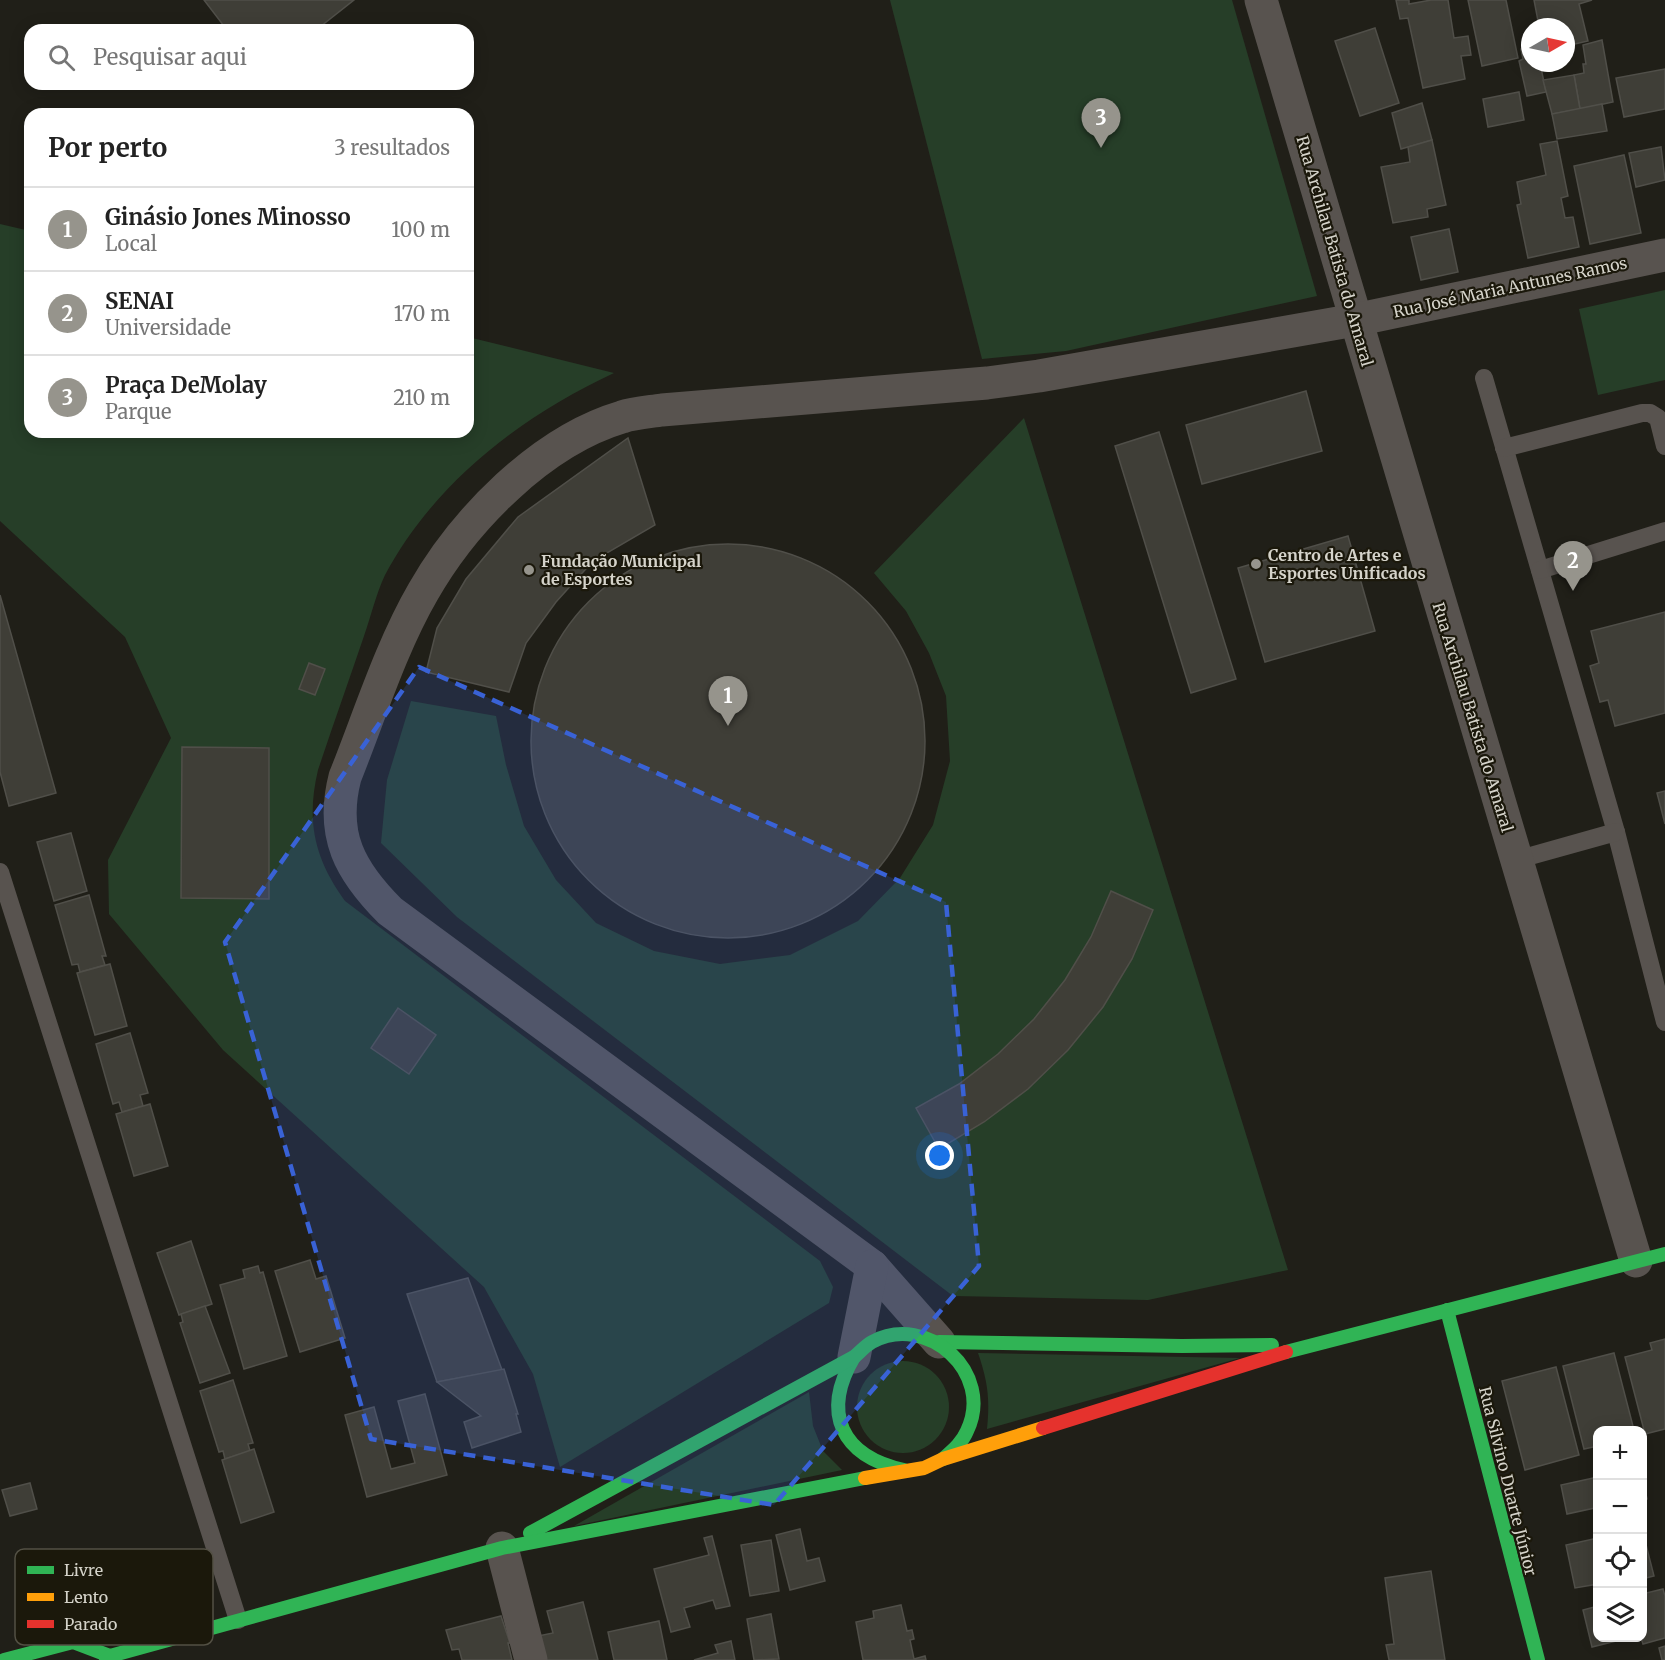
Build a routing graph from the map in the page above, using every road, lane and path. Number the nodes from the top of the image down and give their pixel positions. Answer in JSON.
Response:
{"nodes":[{"id":1,"x":1261,"y":0,"type":"edge"},
{"id":2,"x":1665,"y":255,"type":"edge"},
{"id":3,"x":1355,"y":320,"type":"junction"},
{"id":4,"x":1484,"y":378,"type":"dead end"},
{"id":5,"x":1665,"y":446,"type":"edge"},
{"id":6,"x":1504,"y":448,"type":"junction"},
{"id":7,"x":1665,"y":531,"type":"edge"},
{"id":8,"x":1540,"y":570,"type":"junction"},
{"id":9,"x":1616,"y":832,"type":"junction"},
{"id":10,"x":1516,"y":860,"type":"junction"},
{"id":11,"x":0,"y":872,"type":"edge"},
{"id":12,"x":1665,"y":1022,"type":"edge"},
{"id":13,"x":1651,"y":1258,"type":"edge"},
{"id":14,"x":872,"y":1266,"type":"junction"},
{"id":15,"x":1447,"y":1310,"type":"junction"},
{"id":16,"x":939,"y":1342,"type":"junction"},
{"id":17,"x":1313,"y":1344,"type":"junction"},
{"id":18,"x":854,"y":1357,"type":"junction"},
{"id":19,"x":943,"y":1459,"type":"junction"},
{"id":20,"x":904,"y":1470,"type":"junction"},
{"id":21,"x":502,"y":1548,"type":"junction"},
{"id":22,"x":238,"y":1620,"type":"junction"},
{"id":23,"x":213,"y":1628,"type":"edge"},
{"id":24,"x":62,"y":1645,"type":"edge"},
{"id":25,"x":79,"y":1645,"type":"edge"},
{"id":26,"x":155,"y":1645,"type":"edge"},
{"id":27,"x":109,"y":1659,"type":"edge"},
{"id":28,"x":4,"y":1660,"type":"edge"},
{"id":29,"x":531,"y":1660,"type":"edge"},
{"id":30,"x":1538,"y":1660,"type":"edge"}],
"edges":[{"from":1,"to":3,"type":"street","name":"Rua Archilau Batista do Amaral"},
{"from":2,"to":3,"type":"street","name":"Rua José Maria Antunes Ramos"},
{"from":3,"to":10,"type":"street","name":"Rua Archilau Batista do Amaral"},
{"from":3,"to":14,"type":"street","name":"Rua José Maria Antunes Ramos"},
{"from":4,"to":6,"type":"lane"},
{"from":5,"to":6,"type":"lane"},
{"from":6,"to":8,"type":"lane"},
{"from":7,"to":8,"type":"lane"},
{"from":8,"to":9,"type":"lane"},
{"from":9,"to":10,"type":"lane"},
{"from":9,"to":12,"type":"lane"},
{"from":10,"to":13,"type":"street","name":"Rua Archilau Batista do Amaral"},
{"from":11,"to":22,"type":"lane"},
{"from":13,"to":15,"type":"main road"},
{"from":14,"to":16,"type":"street","name":"Rua José Maria Antunes Ramos"},
{"from":14,"to":18,"type":"street"},
{"from":15,"to":17,"type":"main road"},
{"from":15,"to":30,"type":"main road","name":"Rua Silvino Duarte Júnior"},
{"from":16,"to":17,"type":"main road"},
{"from":16,"to":18,"type":"main road"},
{"from":16,"to":19,"type":"main road"},
{"from":17,"to":19,"type":"main road"},
{"from":18,"to":20,"type":"main road"},
{"from":18,"to":21,"type":"main road"},
{"from":19,"to":20,"type":"main road"},
{"from":20,"to":21,"type":"main road"},
{"from":21,"to":22,"type":"main road"},
{"from":21,"to":29,"type":"street"},
{"from":22,"to":23,"type":"main road"},
{"from":24,"to":28,"type":"main road"},
{"from":25,"to":27,"type":"main road"},
{"from":26,"to":27,"type":"main road"}]}
